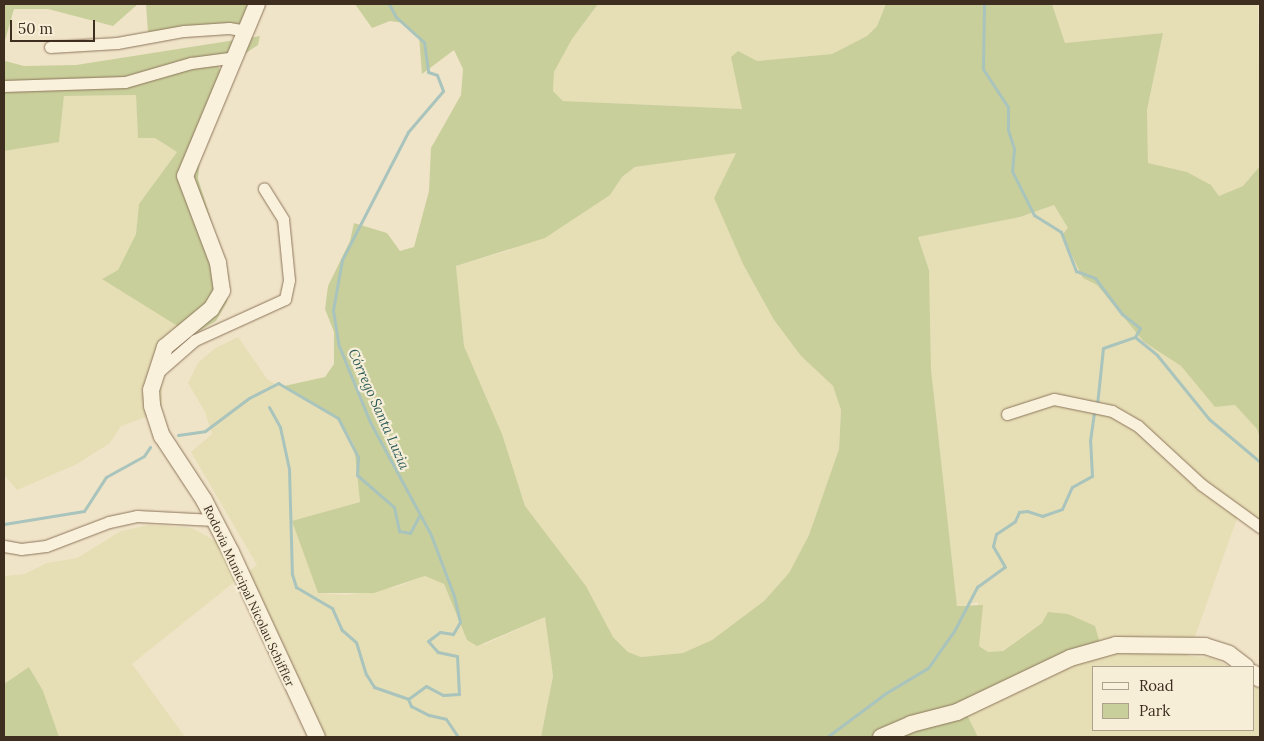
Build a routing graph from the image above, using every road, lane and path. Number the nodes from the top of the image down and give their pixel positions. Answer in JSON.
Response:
{"nodes":[{"id":1,"x":256,"y":4,"type":"edge"},
{"id":2,"x":247,"y":31,"type":"junction"},
{"id":3,"x":50,"y":47,"type":"dead end"},
{"id":4,"x":237,"y":57,"type":"junction"},
{"id":5,"x":4,"y":86,"type":"edge"},
{"id":6,"x":264,"y":189,"type":"dead end"},
{"id":7,"x":154,"y":376,"type":"junction"},
{"id":8,"x":1007,"y":414,"type":"dead end"},
{"id":9,"x":214,"y":520,"type":"junction"},
{"id":10,"x":1260,"y":526,"type":"edge"},
{"id":11,"x":4,"y":546,"type":"edge"},
{"id":12,"x":1245,"y":666,"type":"edge"},
{"id":13,"x":317,"y":737,"type":"edge"},
{"id":14,"x":881,"y":737,"type":"edge"}],
"edges":[{"from":1,"to":2,"type":"street","name":"Rodovia Municipal Nicolau Schiffler"},
{"from":2,"to":3,"type":"street"},
{"from":2,"to":4,"type":"street","name":"Rodovia Municipal Nicolau Schiffler"},
{"from":4,"to":5,"type":"street"},
{"from":4,"to":7,"type":"street","name":"Rodovia Municipal Nicolau Schiffler"},
{"from":6,"to":7,"type":"street"},
{"from":7,"to":9,"type":"street","name":"Rodovia Municipal Nicolau Schiffler"},
{"from":8,"to":10,"type":"street"},
{"from":9,"to":11,"type":"street"},
{"from":9,"to":13,"type":"street","name":"Rodovia Municipal Nicolau Schiffler"},
{"from":12,"to":14,"type":"street"}]}
